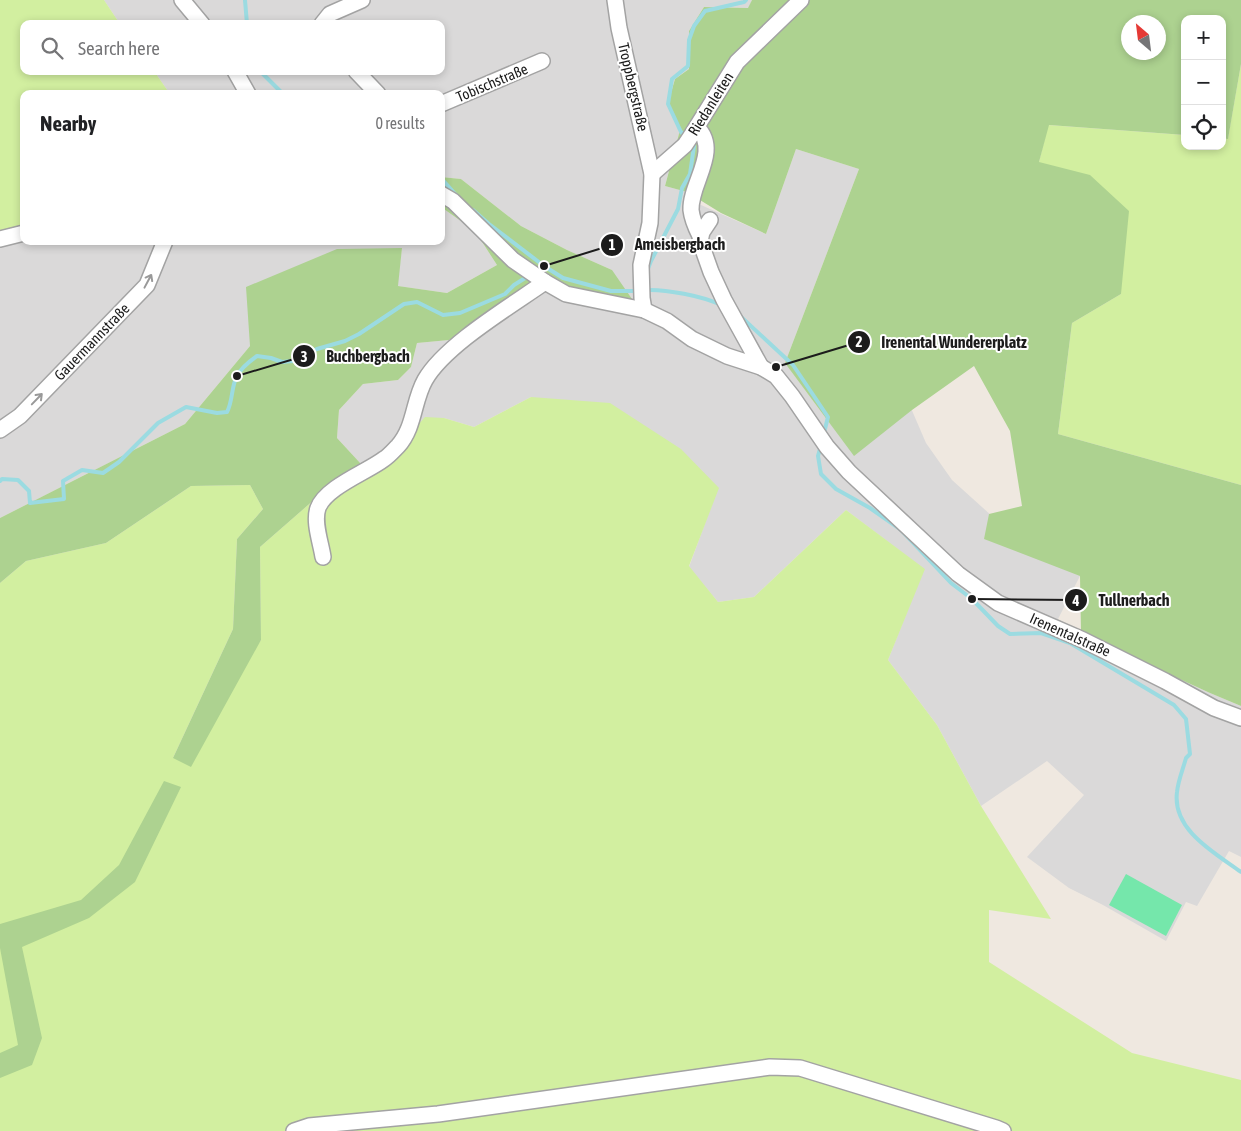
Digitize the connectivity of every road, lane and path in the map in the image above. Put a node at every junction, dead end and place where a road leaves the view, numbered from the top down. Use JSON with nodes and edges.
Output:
{"nodes":[{"id":1,"x":182,"y":0,"type":"edge"},
{"id":2,"x":362,"y":0,"type":"edge"},
{"id":3,"x":615,"y":0,"type":"edge"},
{"id":4,"x":801,"y":0,"type":"edge"},
{"id":5,"x":199,"y":20,"type":"edge"},
{"id":6,"x":325,"y":20,"type":"edge"},
{"id":7,"x":542,"y":61,"type":"dead end"},
{"id":8,"x":237,"y":75,"type":"edge"},
{"id":9,"x":360,"y":75,"type":"edge"},
{"id":10,"x":246,"y":90,"type":"edge"},
{"id":11,"x":374,"y":90,"type":"edge"},
{"id":12,"x":445,"y":102,"type":"edge"},
{"id":13,"x":691,"y":136,"type":"junction"},
{"id":14,"x":652,"y":174,"type":"junction"},
{"id":15,"x":445,"y":196,"type":"edge"},
{"id":16,"x":710,"y":220,"type":"dead end"},
{"id":17,"x":20,"y":234,"type":"edge"},
{"id":18,"x":700,"y":236,"type":"junction"},
{"id":19,"x":0,"y":239,"type":"edge"},
{"id":20,"x":163,"y":245,"type":"edge"},
{"id":21,"x":542,"y":280,"type":"junction"},
{"id":22,"x":643,"y":304,"type":"junction"},
{"id":23,"x":761,"y":367,"type":"junction"},
{"id":24,"x":0,"y":430,"type":"edge"},
{"id":25,"x":323,"y":557,"type":"dead end"},
{"id":26,"x":1241,"y":718,"type":"edge"},
{"id":27,"x":294,"y":1131,"type":"edge"},
{"id":28,"x":1003,"y":1131,"type":"edge"}],
"edges":[{"from":1,"to":5,"type":"street"},
{"from":2,"to":6,"type":"street"},
{"from":3,"to":14,"type":"street","name":"Troppbergstraße"},
{"from":4,"to":13,"type":"street","name":"Riedanleiten"},
{"from":7,"to":12,"type":"street","name":"Tobischstraße"},
{"from":8,"to":10,"type":"street"},
{"from":9,"to":11,"type":"street"},
{"from":13,"to":14,"type":"street","name":"Riedanleiten"},
{"from":13,"to":18,"type":"street"},
{"from":14,"to":22,"type":"street"},
{"from":15,"to":21,"type":"street"},
{"from":16,"to":18,"type":"street"},
{"from":17,"to":19,"type":"street"},
{"from":18,"to":23,"type":"street"},
{"from":24,"to":20,"type":"street","name":"Gauermannstraße","one_way":true},
{"from":21,"to":22,"type":"street"},
{"from":21,"to":25,"type":"street"},
{"from":22,"to":23,"type":"street"},
{"from":23,"to":26,"type":"street","name":"Irenentalstraße"},
{"from":27,"to":28,"type":"street"}]}
